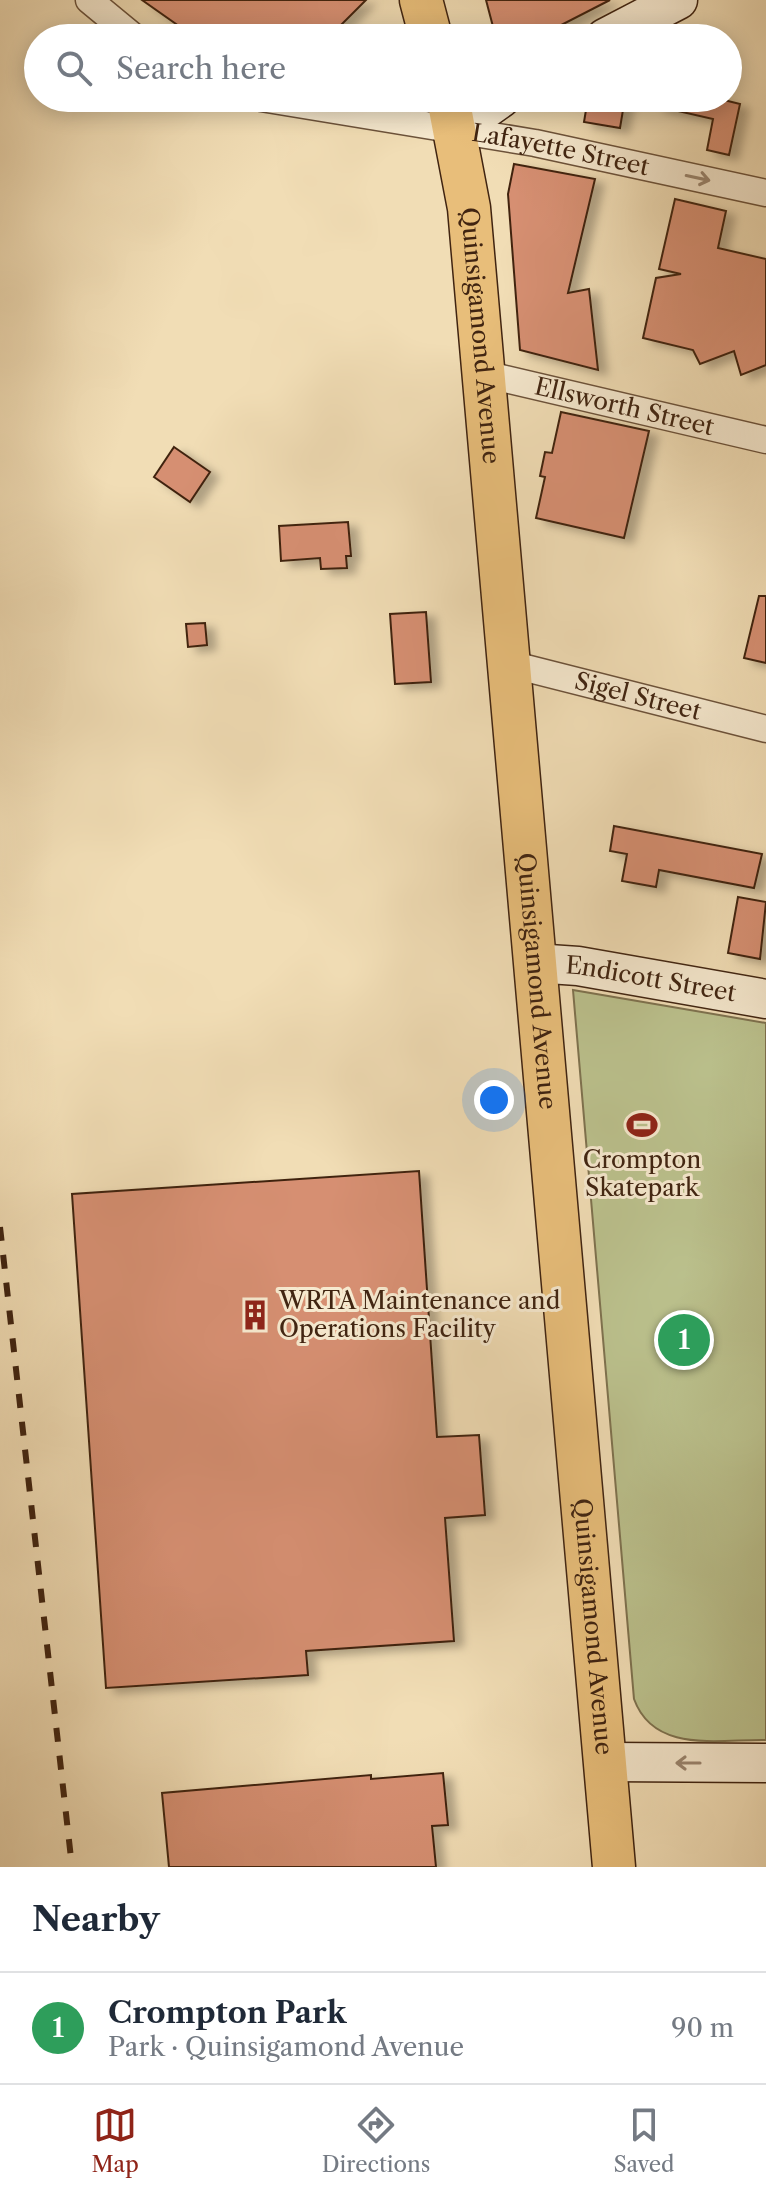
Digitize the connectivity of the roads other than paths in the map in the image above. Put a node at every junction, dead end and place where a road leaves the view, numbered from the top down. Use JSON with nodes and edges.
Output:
{"nodes":[{"id":1,"x":89,"y":0,"type":"edge"},
{"id":2,"x":421,"y":0,"type":"edge"},
{"id":3,"x":678,"y":0,"type":"edge"},
{"id":4,"x":118,"y":24,"type":"edge"},
{"id":5,"x":427,"y":24,"type":"edge"},
{"id":6,"x":632,"y":24,"type":"edge"},
{"id":7,"x":428,"y":112,"type":"edge"},
{"id":8,"x":452,"y":114,"type":"edge"},
{"id":9,"x":766,"y":193,"type":"edge"},
{"id":10,"x":484,"y":374,"type":"junction"},
{"id":11,"x":766,"y":440,"type":"edge"},
{"id":12,"x":510,"y":664,"type":"junction"},
{"id":13,"x":766,"y":729,"type":"edge"},
{"id":14,"x":534,"y":963,"type":"junction"},
{"id":15,"x":766,"y":999,"type":"edge"},
{"id":16,"x":607,"y":1762,"type":"junction"},
{"id":17,"x":766,"y":1763,"type":"edge"},
{"id":18,"x":614,"y":1867,"type":"edge"}],
"edges":[{"from":1,"to":4,"type":"street"},
{"from":2,"to":5,"type":"main road"},
{"from":3,"to":6,"type":"street"},
{"from":7,"to":8,"type":"street","name":"Lafayette Street"},
{"from":8,"to":9,"type":"street","name":"Lafayette Street","one_way":true},
{"from":8,"to":10,"type":"main road","name":"Quinsigamond Avenue"},
{"from":10,"to":11,"type":"street","name":"Ellsworth Street"},
{"from":10,"to":12,"type":"main road","name":"Quinsigamond Avenue"},
{"from":12,"to":13,"type":"street","name":"Sigel Street"},
{"from":12,"to":14,"type":"main road","name":"Quinsigamond Avenue"},
{"from":14,"to":15,"type":"street","name":"Endicott Street"},
{"from":14,"to":16,"type":"main road","name":"Quinsigamond Avenue"},
{"from":17,"to":16,"type":"street","one_way":true},
{"from":16,"to":18,"type":"main road","name":"Quinsigamond Avenue"}]}
